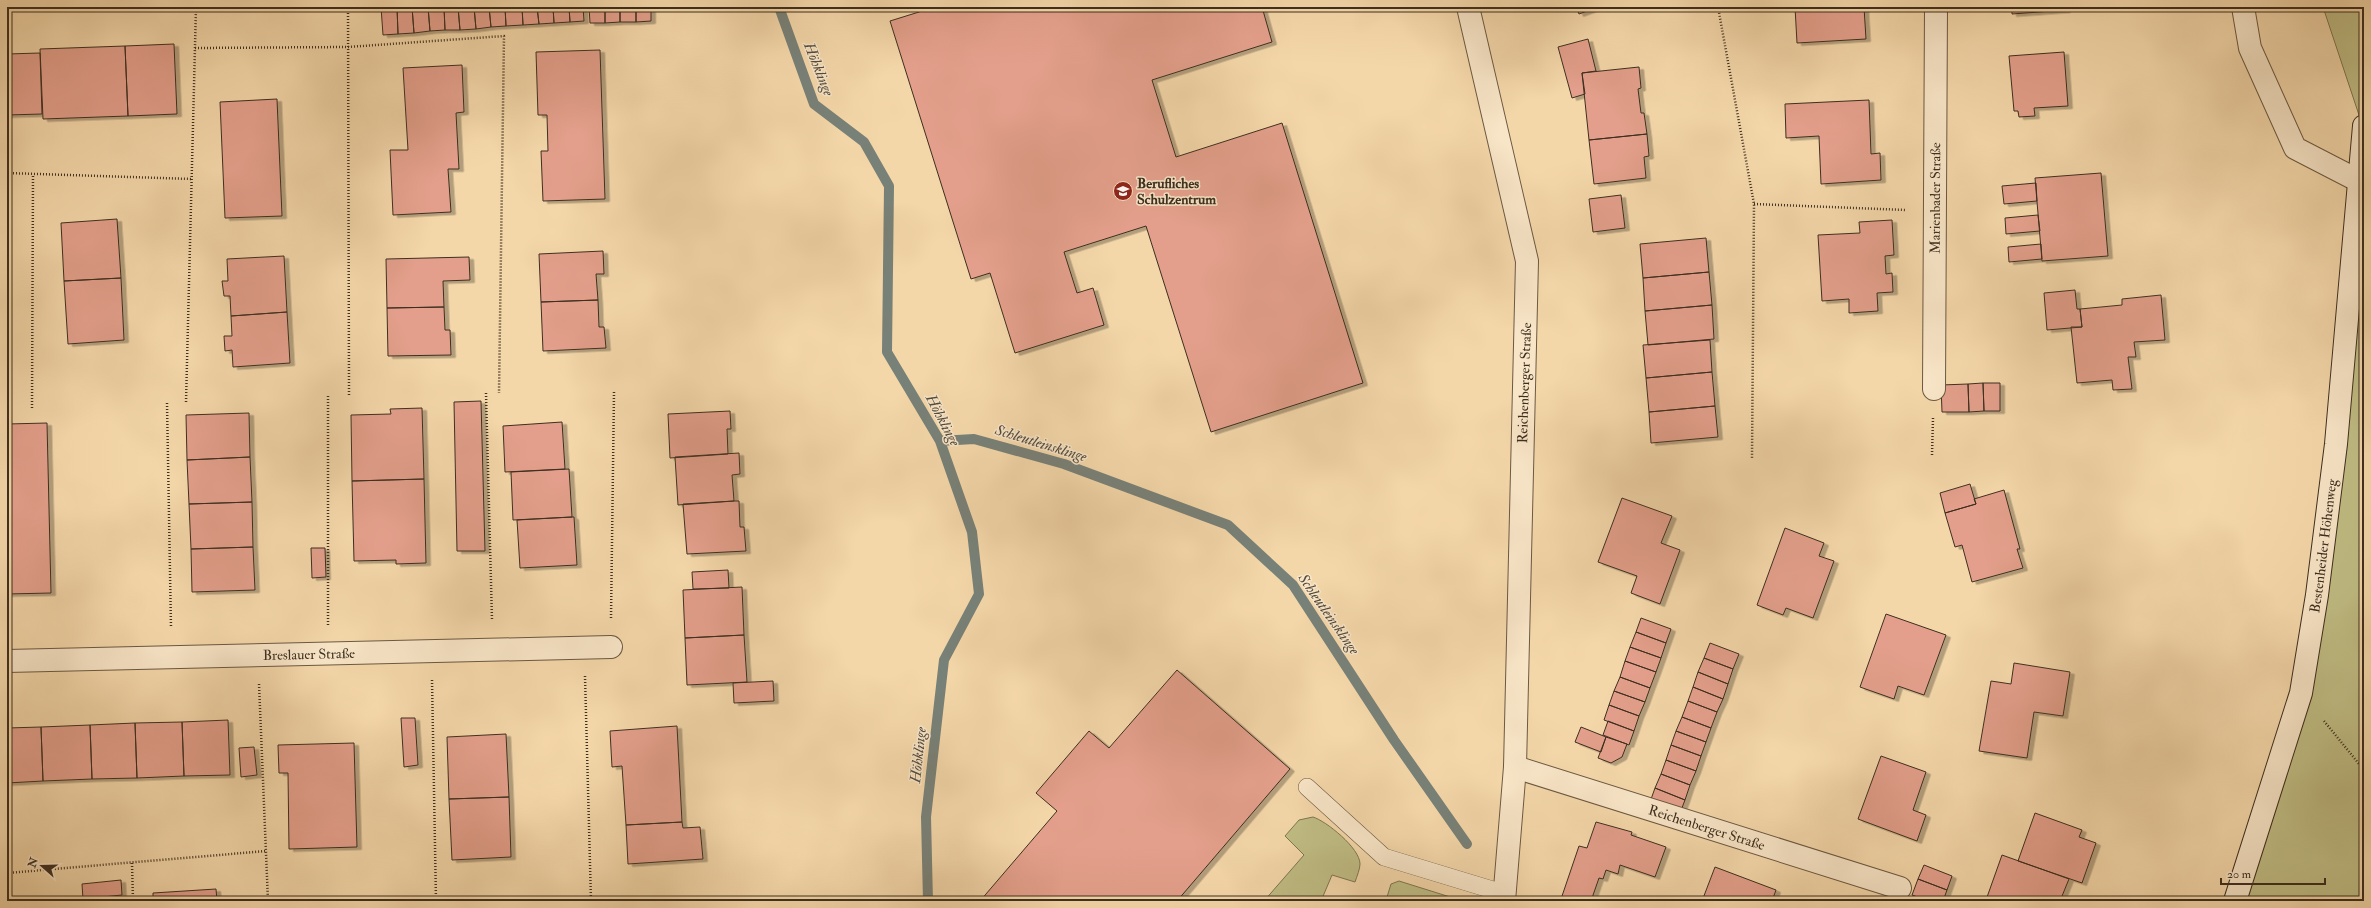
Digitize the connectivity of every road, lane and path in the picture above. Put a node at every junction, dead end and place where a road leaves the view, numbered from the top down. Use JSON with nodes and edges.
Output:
{"nodes":[{"id":1,"x":196,"y":7,"type":"edge"},
{"id":2,"x":348,"y":7,"type":"edge"},
{"id":3,"x":1468,"y":7,"type":"edge"},
{"id":4,"x":1718,"y":7,"type":"edge"},
{"id":5,"x":1936,"y":7,"type":"edge"},
{"id":6,"x":2243,"y":7,"type":"edge"},
{"id":7,"x":348,"y":47,"type":"junction"},
{"id":8,"x":195,"y":48,"type":"junction"},
{"id":9,"x":2364,"y":126,"type":"edge"},
{"id":10,"x":7,"y":174,"type":"edge"},
{"id":11,"x":33,"y":174,"type":"junction"},
{"id":12,"x":192,"y":179,"type":"junction"},
{"id":13,"x":2359,"y":181,"type":"junction"},
{"id":14,"x":1754,"y":204,"type":"junction"},
{"id":15,"x":1935,"y":212,"type":"junction"},
{"id":16,"x":1934,"y":389,"type":"joint"},
{"id":17,"x":614,"y":392,"type":"dead end"},
{"id":18,"x":486,"y":393,"type":"dead end"},
{"id":19,"x":499,"y":393,"type":"dead end"},
{"id":20,"x":349,"y":395,"type":"dead end"},
{"id":21,"x":328,"y":396,"type":"dead end"},
{"id":22,"x":186,"y":402,"type":"dead end"},
{"id":23,"x":167,"y":403,"type":"dead end"},
{"id":24,"x":32,"y":408,"type":"dead end"},
{"id":25,"x":1932,"y":455,"type":"dead end"},
{"id":26,"x":1752,"y":458,"type":"dead end"},
{"id":27,"x":585,"y":647,"type":"junction"},
{"id":28,"x":611,"y":647,"type":"joint"},
{"id":29,"x":493,"y":649,"type":"junction"},
{"id":30,"x":431,"y":651,"type":"junction"},
{"id":31,"x":328,"y":654,"type":"junction"},
{"id":32,"x":257,"y":655,"type":"junction"},
{"id":33,"x":172,"y":657,"type":"junction"},
{"id":34,"x":7,"y":661,"type":"edge"},
{"id":35,"x":2301,"y":694,"type":"junction"},
{"id":36,"x":1514,"y":767,"type":"junction"},
{"id":37,"x":2364,"y":770,"type":"edge"},
{"id":38,"x":1307,"y":787,"type":"dead end"},
{"id":39,"x":266,"y":851,"type":"junction"},
{"id":40,"x":132,"y":863,"type":"junction"},
{"id":41,"x":7,"y":873,"type":"edge"},
{"id":42,"x":1900,"y":888,"type":"dead end"},
{"id":43,"x":1504,"y":898,"type":"edge"},
{"id":44,"x":133,"y":901,"type":"edge"},
{"id":45,"x":268,"y":901,"type":"edge"},
{"id":46,"x":436,"y":901,"type":"edge"},
{"id":47,"x":591,"y":901,"type":"edge"},
{"id":48,"x":2235,"y":901,"type":"edge"}],
"edges":[{"from":1,"to":8,"type":"path"},
{"from":2,"to":7,"type":"path"},
{"from":3,"to":36,"type":"street","name":"Reichenberger Straße"},
{"from":4,"to":14,"type":"path"},
{"from":5,"to":15,"type":"street","name":"Marienbader Straße"},
{"from":6,"to":13,"type":"street"},
{"from":7,"to":8,"type":"path"},
{"from":7,"to":19,"type":"path"},
{"from":7,"to":20,"type":"path"},
{"from":8,"to":12,"type":"path"},
{"from":9,"to":13,"type":"street","name":"Bestenheider Höhenweg"},
{"from":10,"to":11,"type":"path"},
{"from":11,"to":12,"type":"path"},
{"from":11,"to":24,"type":"path"},
{"from":12,"to":22,"type":"path"},
{"from":13,"to":35,"type":"street","name":"Bestenheider Höhenweg"},
{"from":14,"to":15,"type":"path"},
{"from":14,"to":26,"type":"path"},
{"from":15,"to":16,"type":"street","name":"Marienbader Straße"},
{"from":16,"to":25,"type":"path"},
{"from":17,"to":28,"type":"path"},
{"from":18,"to":29,"type":"path"},
{"from":21,"to":31,"type":"path"},
{"from":23,"to":33,"type":"path"},
{"from":27,"to":28,"type":"street","name":"Breslauer Straße"},
{"from":27,"to":29,"type":"street","name":"Breslauer Straße"},
{"from":27,"to":47,"type":"path"},
{"from":29,"to":30,"type":"street","name":"Breslauer Straße"},
{"from":30,"to":31,"type":"street","name":"Breslauer Straße"},
{"from":30,"to":46,"type":"path"},
{"from":31,"to":32,"type":"street","name":"Breslauer Straße"},
{"from":32,"to":33,"type":"street","name":"Breslauer Straße"},
{"from":32,"to":39,"type":"path"},
{"from":33,"to":34,"type":"street","name":"Breslauer Straße"},
{"from":35,"to":37,"type":"path"},
{"from":35,"to":48,"type":"street","name":"Bestenheider Höhenweg"},
{"from":36,"to":42,"type":"street","name":"Reichenberger Straße"},
{"from":36,"to":43,"type":"street","name":"Reichenberger Straße"},
{"from":38,"to":43,"type":"lane"},
{"from":39,"to":40,"type":"path"},
{"from":39,"to":45,"type":"path"},
{"from":40,"to":41,"type":"path"},
{"from":40,"to":44,"type":"path"}]}
